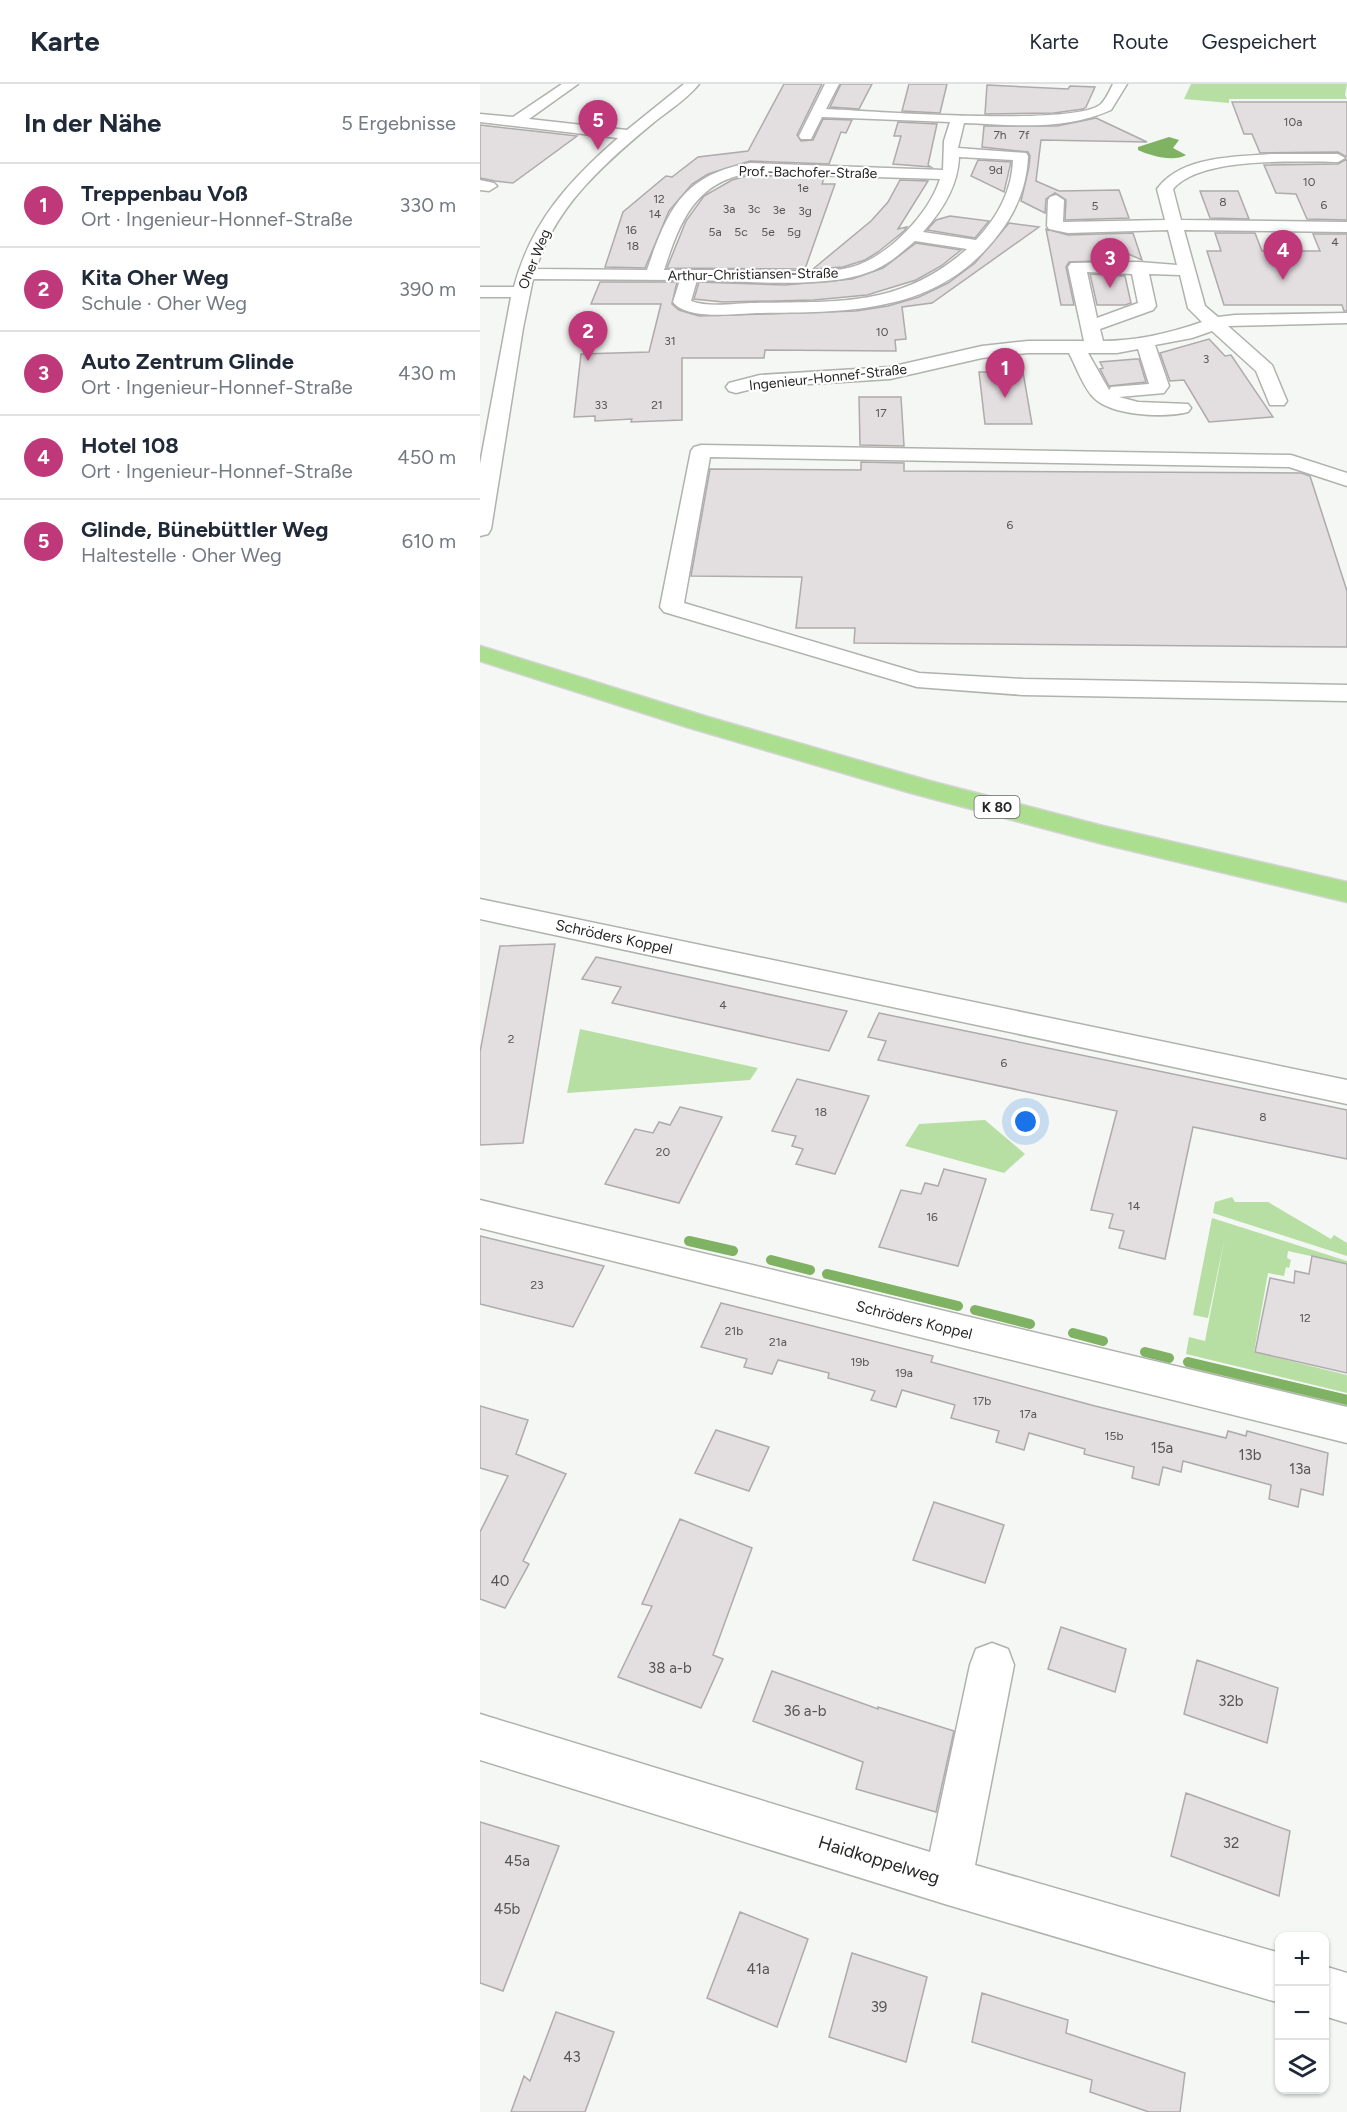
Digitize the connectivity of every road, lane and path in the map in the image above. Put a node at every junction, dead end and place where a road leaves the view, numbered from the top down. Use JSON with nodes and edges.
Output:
{"nodes":[{"id":1,"x":571,"y":84,"type":"edge"},
{"id":2,"x":693,"y":84,"type":"edge"},
{"id":3,"x":832,"y":84,"type":"edge"},
{"id":4,"x":1120,"y":84,"type":"edge"},
{"id":5,"x":816,"y":113,"type":"junction"},
{"id":6,"x":958,"y":117,"type":"junction"},
{"id":7,"x":480,"y":118,"type":"edge"},
{"id":8,"x":516,"y":122,"type":"junction"},
{"id":9,"x":631,"y":135,"type":"junction"},
{"id":10,"x":806,"y":136,"type":"dead end"},
{"id":11,"x":1269,"y":140,"type":"dead end"},
{"id":12,"x":952,"y":152,"type":"junction"},
{"id":13,"x":1272,"y":159,"type":"junction"},
{"id":14,"x":1342,"y":162,"type":"edge"},
{"id":15,"x":949,"y":175,"type":"junction"},
{"id":16,"x":1056,"y":200,"type":"dead end"},
{"id":17,"x":1347,"y":219,"type":"edge"},
{"id":18,"x":1174,"y":225,"type":"junction"},
{"id":19,"x":1299,"y":226,"type":"junction"},
{"id":20,"x":1347,"y":227,"type":"edge"},
{"id":21,"x":910,"y":235,"type":"junction"},
{"id":22,"x":980,"y":246,"type":"junction"},
{"id":23,"x":1078,"y":260,"type":"dead end"},
{"id":24,"x":1185,"y":264,"type":"junction"},
{"id":25,"x":1139,"y":267,"type":"junction"},
{"id":26,"x":654,"y":275,"type":"junction"},
{"id":27,"x":690,"y":275,"type":"junction"},
{"id":28,"x":523,"y":283,"type":"junction"},
{"id":29,"x":480,"y":292,"type":"edge"},
{"id":30,"x":1347,"y":318,"type":"edge"},
{"id":31,"x":1216,"y":323,"type":"junction"},
{"id":32,"x":1090,"y":326,"type":"junction"},
{"id":33,"x":1145,"y":343,"type":"junction"},
{"id":34,"x":1086,"y":348,"type":"junction"},
{"id":35,"x":736,"y":387,"type":"dead end"},
{"id":36,"x":1099,"y":391,"type":"junction"},
{"id":37,"x":1277,"y":401,"type":"dead end"},
{"id":38,"x":1181,"y":408,"type":"dead end"},
{"id":39,"x":1347,"y":480,"type":"edge"},
{"id":40,"x":480,"y":530,"type":"edge"},
{"id":41,"x":480,"y":653,"type":"edge"},
{"id":42,"x":1347,"y":693,"type":"edge"},
{"id":43,"x":1347,"y":892,"type":"edge"},
{"id":44,"x":480,"y":909,"type":"edge"},
{"id":45,"x":1347,"y":1092,"type":"edge"},
{"id":46,"x":480,"y":1214,"type":"edge"},
{"id":47,"x":1347,"y":1425,"type":"edge"},
{"id":48,"x":992,"y":1665,"type":"dead end"},
{"id":49,"x":480,"y":1737,"type":"edge"},
{"id":50,"x":948,"y":1881,"type":"junction"},
{"id":51,"x":1275,"y":1977,"type":"edge"},
{"id":52,"x":1329,"y":1993,"type":"edge"},
{"id":53,"x":1347,"y":1998,"type":"edge"}],
"edges":[{"from":1,"to":8,"type":"street"},
{"from":2,"to":9,"type":"street","name":"Oher Weg"},
{"from":3,"to":5,"type":"street"},
{"from":4,"to":6,"type":"street"},
{"from":5,"to":6,"type":"street"},
{"from":5,"to":10,"type":"street"},
{"from":6,"to":12,"type":"street","name":"Arthur-Christiansen-Straße"},
{"from":7,"to":8,"type":"street"},
{"from":8,"to":9,"type":"street"},
{"from":9,"to":28,"type":"street","name":"Oher Weg"},
{"from":11,"to":13,"type":"street"},
{"from":12,"to":15,"type":"street","name":"Arthur-Christiansen-Straße"},
{"from":12,"to":22,"type":"street"},
{"from":13,"to":14,"type":"street"},
{"from":13,"to":18,"type":"street"},
{"from":15,"to":21,"type":"street","name":"Arthur-Christiansen-Straße"},
{"from":15,"to":26,"type":"street","name":"Prof.-Bachofer-Straße"},
{"from":16,"to":18,"type":"street"},
{"from":17,"to":19,"type":"street"},
{"from":18,"to":19,"type":"street"},
{"from":18,"to":24,"type":"street"},
{"from":19,"to":20,"type":"street"},
{"from":21,"to":22,"type":"street"},
{"from":21,"to":27,"type":"street","name":"Arthur-Christiansen-Straße"},
{"from":22,"to":27,"type":"street"},
{"from":23,"to":24,"type":"street"},
{"from":24,"to":25,"type":"street"},
{"from":24,"to":31,"type":"street"},
{"from":25,"to":32,"type":"street"},
{"from":25,"to":32,"type":"street"},
{"from":26,"to":27,"type":"street","name":"Arthur-Christiansen-Straße"},
{"from":26,"to":28,"type":"street","name":"Arthur-Christiansen-Straße"},
{"from":28,"to":29,"type":"street","name":"Arthur-Christiansen-Straße"},
{"from":28,"to":40,"type":"street","name":"Oher Weg"},
{"from":30,"to":31,"type":"street","name":"Ingenieur-Honnef-Straße"},
{"from":31,"to":33,"type":"street","name":"Ingenieur-Honnef-Straße"},
{"from":31,"to":37,"type":"street"},
{"from":32,"to":34,"type":"street"},
{"from":33,"to":34,"type":"street","name":"Ingenieur-Honnef-Straße"},
{"from":33,"to":36,"type":"street"},
{"from":34,"to":35,"type":"street","name":"Ingenieur-Honnef-Straße"},
{"from":34,"to":36,"type":"street"},
{"from":36,"to":38,"type":"street"},
{"from":39,"to":42,"type":"street"},
{"from":41,"to":43,"type":"highway","number":"K 80"},
{"from":44,"to":45,"type":"street","name":"Schröders Koppel"},
{"from":46,"to":47,"type":"street","name":"Schröders Koppel"},
{"from":48,"to":50,"type":"street"},
{"from":49,"to":50,"type":"street","name":"Haidkoppelweg"},
{"from":50,"to":51,"type":"street","name":"Haidkoppelweg"},
{"from":52,"to":53,"type":"street"}]}
